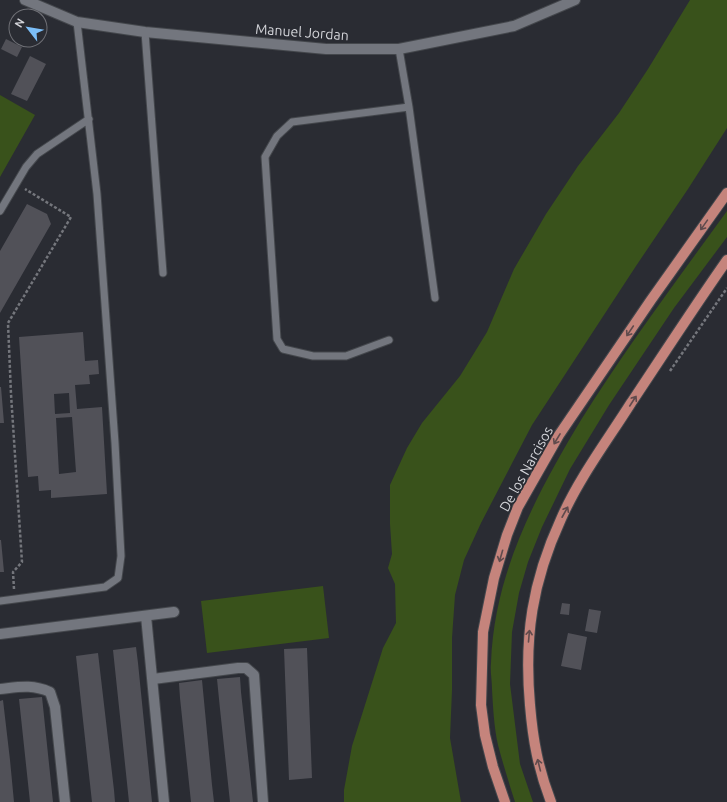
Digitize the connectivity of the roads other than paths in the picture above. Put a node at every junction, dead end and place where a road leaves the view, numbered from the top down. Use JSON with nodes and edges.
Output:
{"nodes":[{"id":1,"x":25,"y":0,"type":"edge"},
{"id":2,"x":575,"y":0,"type":"edge"},
{"id":3,"x":77,"y":22,"type":"junction"},
{"id":4,"x":144,"y":32,"type":"junction"},
{"id":5,"x":400,"y":49,"type":"junction"},
{"id":6,"x":409,"y":107,"type":"junction"},
{"id":7,"x":89,"y":119,"type":"junction"},
{"id":8,"x":727,"y":193,"type":"edge"},
{"id":9,"x":0,"y":211,"type":"edge"},
{"id":10,"x":727,"y":260,"type":"edge"},
{"id":11,"x":163,"y":273,"type":"dead end"},
{"id":12,"x":435,"y":298,"type":"dead end"},
{"id":13,"x":389,"y":340,"type":"dead end"},
{"id":14,"x":0,"y":601,"type":"edge"},
{"id":15,"x":174,"y":612,"type":"dead end"},
{"id":16,"x":146,"y":616,"type":"junction"},
{"id":17,"x":0,"y":634,"type":"edge"},
{"id":18,"x":153,"y":678,"type":"junction"},
{"id":19,"x":0,"y":689,"type":"edge"},
{"id":20,"x":65,"y":802,"type":"edge"},
{"id":21,"x":164,"y":802,"type":"edge"},
{"id":22,"x":263,"y":802,"type":"edge"},
{"id":23,"x":505,"y":802,"type":"edge"},
{"id":24,"x":551,"y":802,"type":"edge"}],
"edges":[{"from":1,"to":3,"type":"street","name":"Manuel Jordan"},
{"from":2,"to":5,"type":"street","name":"Manuel Jordan"},
{"from":3,"to":4,"type":"street","name":"Manuel Jordan"},
{"from":3,"to":7,"type":"lane"},
{"from":4,"to":5,"type":"street","name":"Manuel Jordan"},
{"from":4,"to":11,"type":"lane"},
{"from":5,"to":6,"type":"lane"},
{"from":6,"to":12,"type":"lane"},
{"from":6,"to":13,"type":"lane"},
{"from":7,"to":9,"type":"lane"},
{"from":7,"to":14,"type":"lane"},
{"from":8,"to":23,"type":"main road","name":"De los Narcisos","one_way":true},
{"from":24,"to":10,"type":"main road","one_way":true},
{"from":15,"to":16,"type":"street"},
{"from":16,"to":17,"type":"street"},
{"from":16,"to":18,"type":"street"},
{"from":18,"to":21,"type":"street"},
{"from":18,"to":22,"type":"street"},
{"from":19,"to":20,"type":"street"}]}
